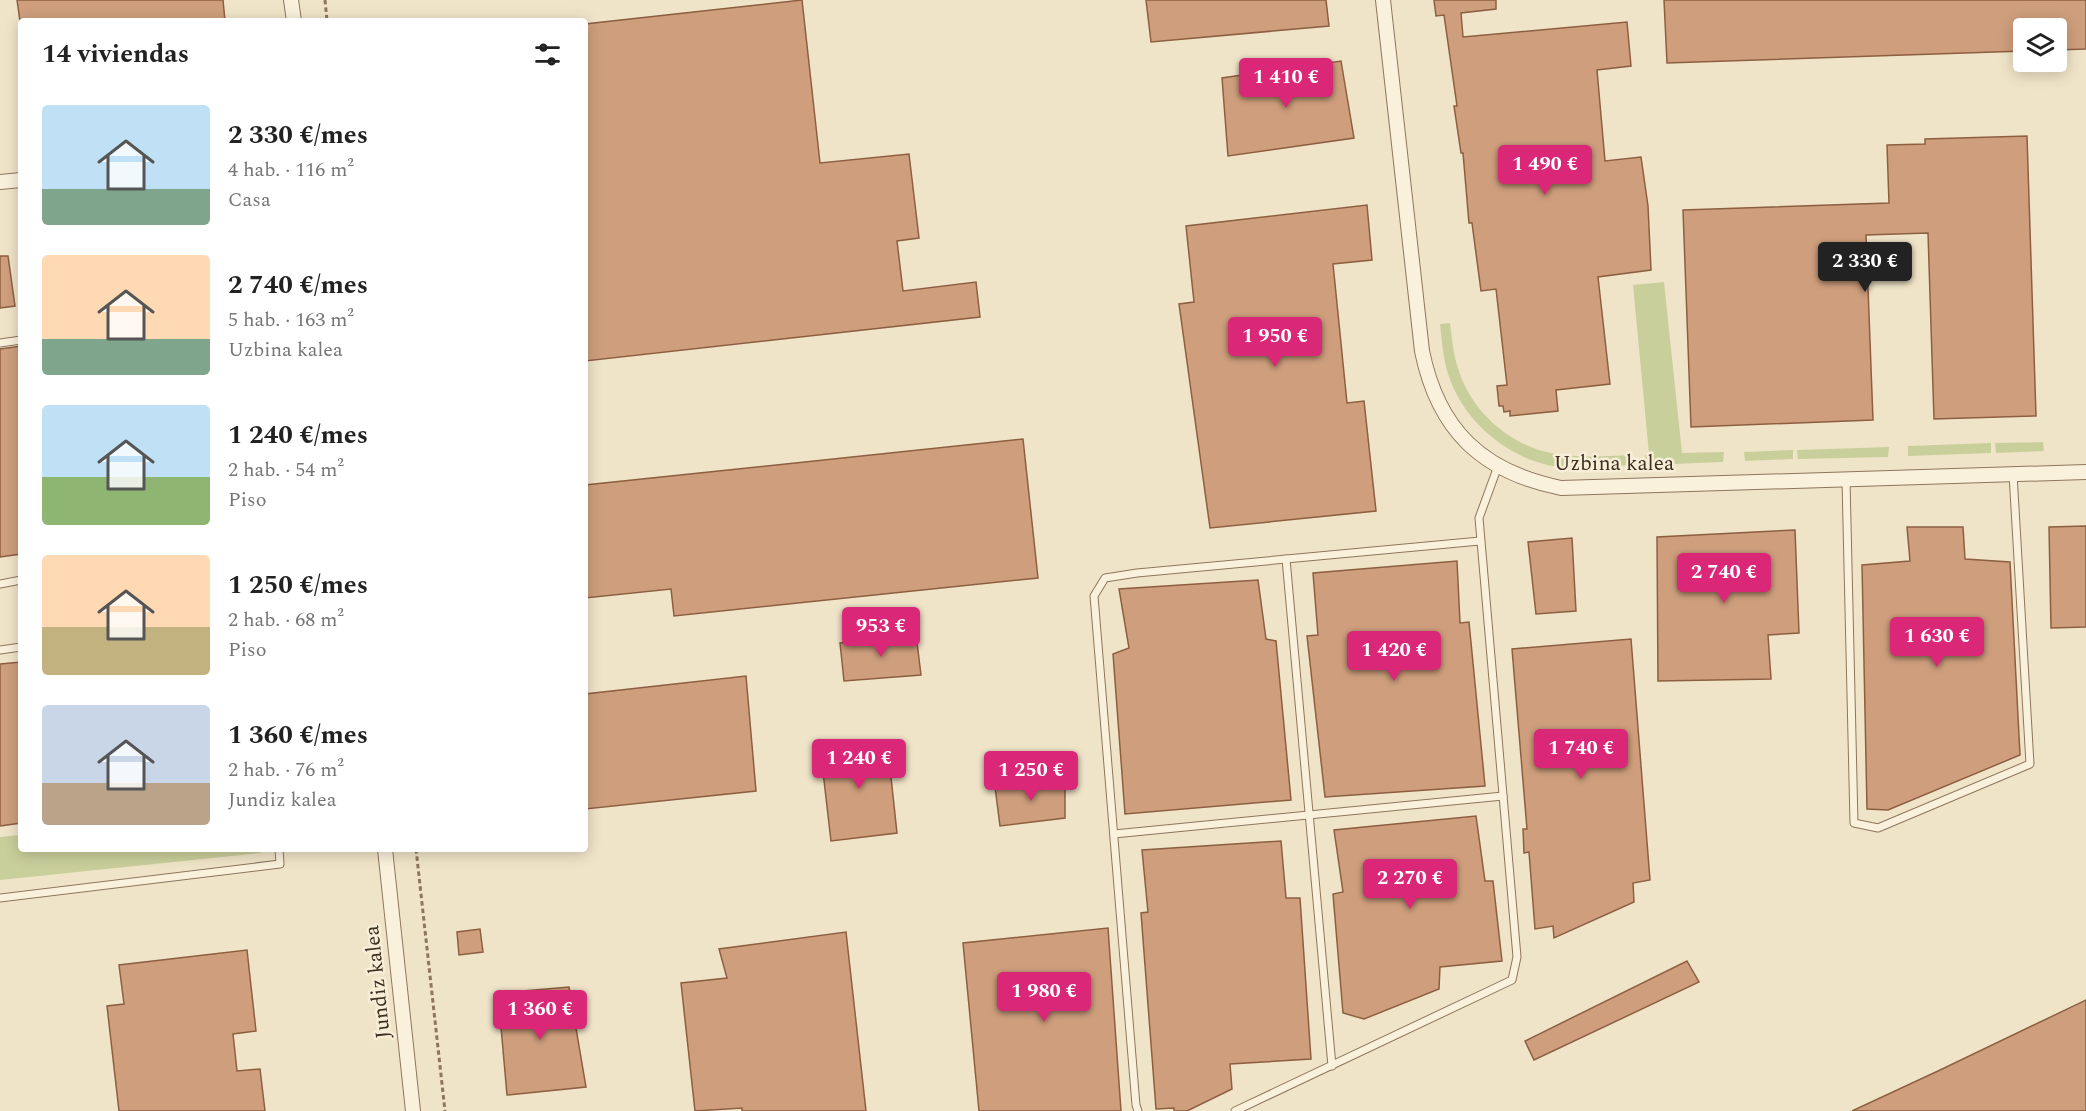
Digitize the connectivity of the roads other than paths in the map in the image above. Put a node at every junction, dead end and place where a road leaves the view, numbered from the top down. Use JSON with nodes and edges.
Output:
{"nodes":[{"id":1,"x":291,"y":0,"type":"edge"},
{"id":2,"x":1383,"y":0,"type":"edge"},
{"id":3,"x":294,"y":18,"type":"edge"},
{"id":4,"x":18,"y":180,"type":"edge"},
{"id":5,"x":0,"y":182,"type":"edge"},
{"id":6,"x":18,"y":340,"type":"edge"},
{"id":7,"x":0,"y":343,"type":"edge"},
{"id":8,"x":1498,"y":466,"type":"junction"},
{"id":9,"x":2086,"y":472,"type":"edge"},
{"id":10,"x":2013,"y":474,"type":"junction"},
{"id":11,"x":1846,"y":480,"type":"junction"},
{"id":12,"x":1480,"y":541,"type":"junction"},
{"id":13,"x":1286,"y":559,"type":"junction"},
{"id":14,"x":18,"y":581,"type":"edge"},
{"id":15,"x":0,"y":584,"type":"edge"},
{"id":16,"x":18,"y":647,"type":"edge"},
{"id":17,"x":0,"y":650,"type":"edge"},
{"id":18,"x":1503,"y":796,"type":"junction"},
{"id":19,"x":1309,"y":815,"type":"junction"},
{"id":20,"x":1114,"y":834,"type":"junction"},
{"id":21,"x":279,"y":852,"type":"edge"},
{"id":22,"x":385,"y":852,"type":"edge"},
{"id":23,"x":0,"y":898,"type":"edge"},
{"id":24,"x":1332,"y":1066,"type":"junction"},
{"id":25,"x":413,"y":1111,"type":"edge"},
{"id":26,"x":1138,"y":1111,"type":"edge"},
{"id":27,"x":1235,"y":1111,"type":"edge"}],
"edges":[{"from":1,"to":3,"type":"street"},
{"from":2,"to":8,"type":"street","name":"Uzbina kalea"},
{"from":4,"to":5,"type":"street"},
{"from":6,"to":7,"type":"lane"},
{"from":8,"to":11,"type":"street","name":"Uzbina kalea"},
{"from":8,"to":12,"type":"lane"},
{"from":9,"to":10,"type":"street","name":"Uzbina kalea"},
{"from":10,"to":11,"type":"street","name":"Uzbina kalea"},
{"from":10,"to":11,"type":"lane"},
{"from":12,"to":13,"type":"lane"},
{"from":12,"to":18,"type":"lane"},
{"from":13,"to":19,"type":"lane"},
{"from":13,"to":20,"type":"lane"},
{"from":14,"to":15,"type":"lane"},
{"from":16,"to":17,"type":"lane"},
{"from":18,"to":19,"type":"lane"},
{"from":18,"to":24,"type":"lane"},
{"from":19,"to":20,"type":"lane"},
{"from":19,"to":24,"type":"lane"},
{"from":20,"to":26,"type":"lane"},
{"from":21,"to":23,"type":"lane"},
{"from":22,"to":25,"type":"street","name":"Jundiz kalea"},
{"from":24,"to":27,"type":"lane"}]}
